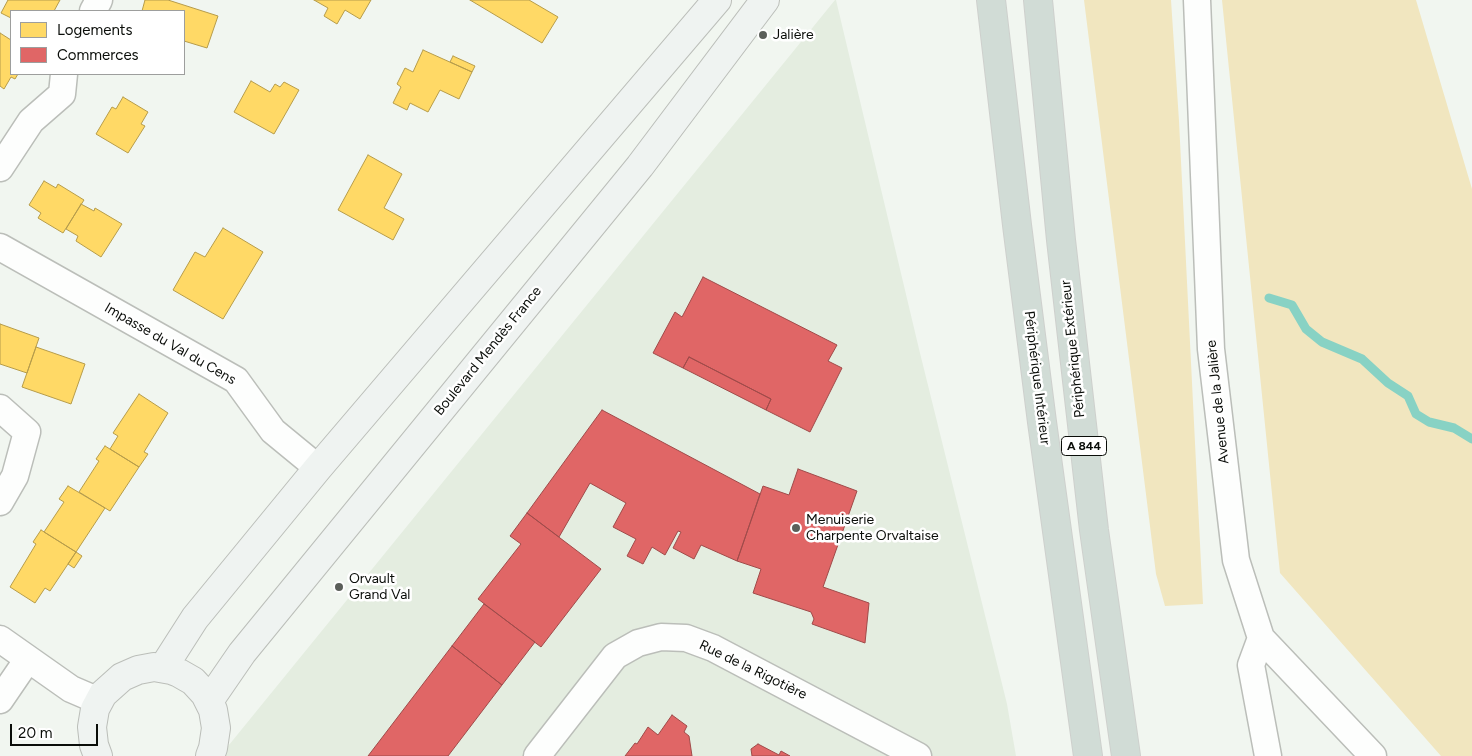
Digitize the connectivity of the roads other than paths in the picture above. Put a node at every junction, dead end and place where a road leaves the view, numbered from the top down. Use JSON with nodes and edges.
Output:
{"nodes":[{"id":1,"x":717,"y":0,"type":"edge"},
{"id":2,"x":765,"y":0,"type":"edge"},
{"id":3,"x":991,"y":0,"type":"edge"},
{"id":4,"x":1197,"y":0,"type":"edge"},
{"id":5,"x":1038,"y":2,"type":"edge"},
{"id":6,"x":64,"y":75,"type":"edge"},
{"id":7,"x":0,"y":168,"type":"edge"},
{"id":8,"x":0,"y":246,"type":"edge"},
{"id":9,"x":0,"y":408,"type":"edge"},
{"id":10,"x":318,"y":468,"type":"junction"},
{"id":11,"x":0,"y":502,"type":"edge"},
{"id":12,"x":1261,"y":638,"type":"junction"},
{"id":13,"x":0,"y":640,"type":"edge"},
{"id":14,"x":28,"y":659,"type":"junction"},
{"id":15,"x":163,"y":668,"type":"junction"},
{"id":16,"x":0,"y":700,"type":"edge"},
{"id":17,"x":99,"y":701,"type":"junction"},
{"id":18,"x":209,"y":701,"type":"junction"},
{"id":19,"x":98,"y":756,"type":"edge"},
{"id":20,"x":210,"y":756,"type":"edge"},
{"id":21,"x":536,"y":756,"type":"edge"},
{"id":22,"x":918,"y":756,"type":"edge"},
{"id":23,"x":1088,"y":756,"type":"edge"},
{"id":24,"x":1126,"y":756,"type":"edge"},
{"id":25,"x":1268,"y":756,"type":"edge"},
{"id":26,"x":1373,"y":756,"type":"edge"}],
"edges":[{"from":1,"to":10,"type":"main road"},
{"from":2,"to":18,"type":"main road","name":"Boulevard Mendès France"},
{"from":3,"to":23,"type":"highway","name":"Périphérique Intérieur","number":"A 844"},
{"from":4,"to":12,"type":"street","name":"Avenue de la Jalière"},
{"from":5,"to":24,"type":"highway","name":"Périphérique Extérieur","number":"A 844"},
{"from":6,"to":7,"type":"street"},
{"from":8,"to":10,"type":"street","name":"Impasse du Val du Cens"},
{"from":9,"to":11,"type":"street"},
{"from":10,"to":15,"type":"main road"},
{"from":12,"to":25,"type":"street"},
{"from":12,"to":26,"type":"street","name":"Avenue de la Jalière"},
{"from":13,"to":14,"type":"street"},
{"from":14,"to":16,"type":"street"},
{"from":14,"to":17,"type":"street"},
{"from":15,"to":17,"type":"main road"},
{"from":15,"to":18,"type":"main road"},
{"from":17,"to":19,"type":"main road"},
{"from":18,"to":20,"type":"main road"},
{"from":21,"to":22,"type":"street","name":"Rue de la Rigotière"}]}
